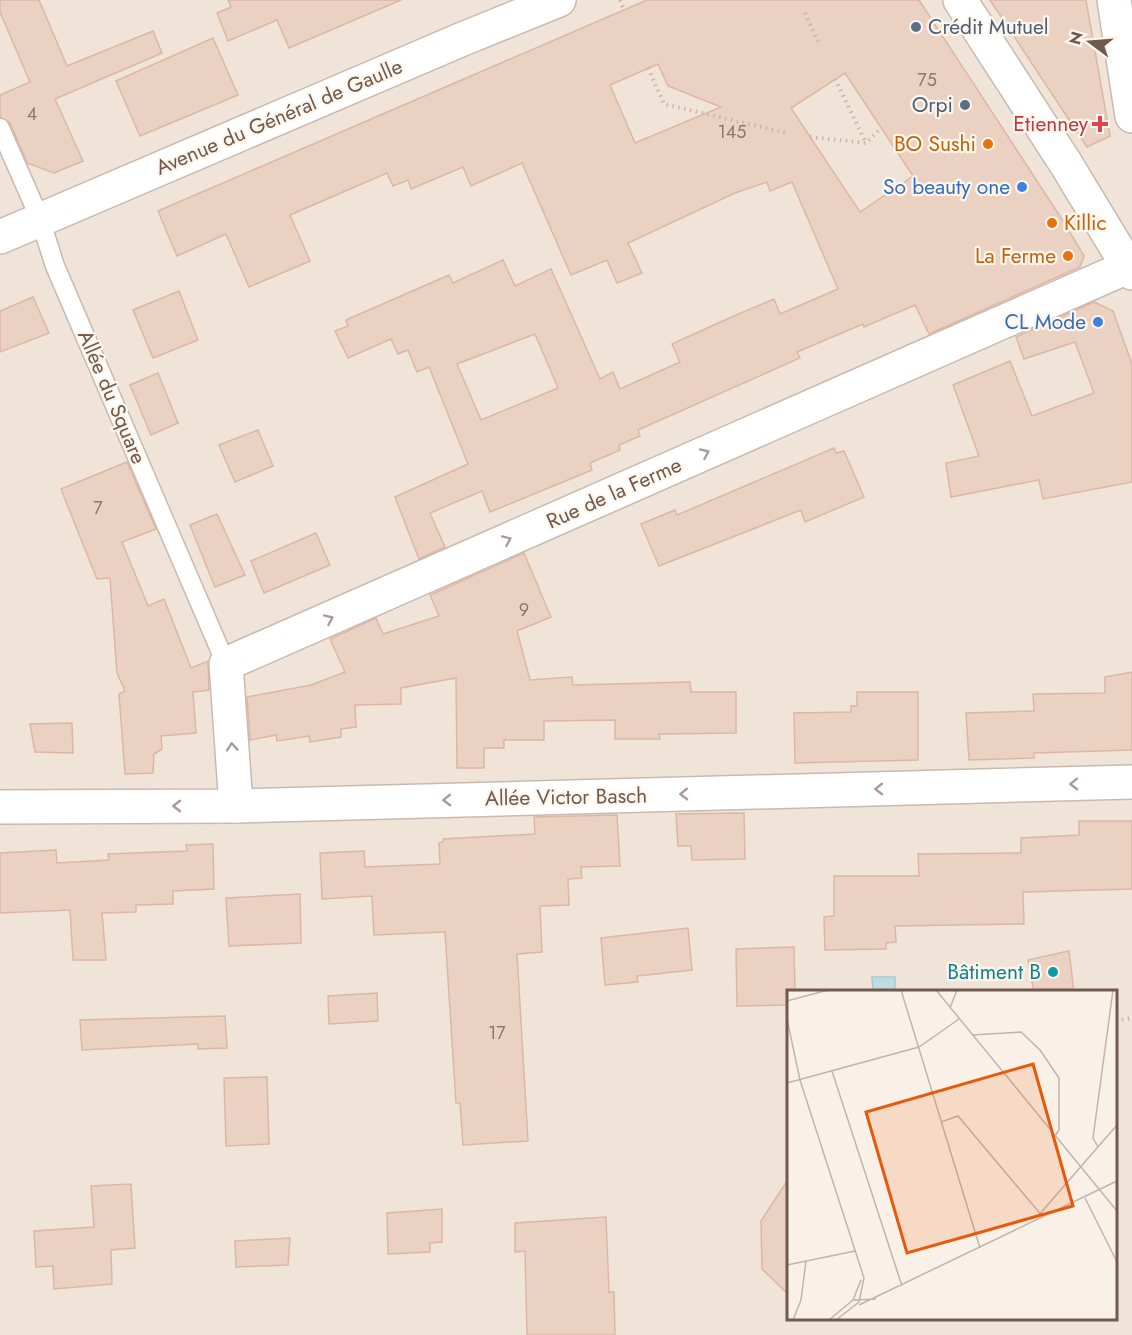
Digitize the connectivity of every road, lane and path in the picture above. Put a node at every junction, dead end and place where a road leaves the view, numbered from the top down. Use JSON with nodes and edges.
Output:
{"nodes":[{"id":1,"x":559,"y":0,"type":"edge"},
{"id":2,"x":620,"y":0,"type":"edge"},
{"id":3,"x":960,"y":0,"type":"edge"},
{"id":4,"x":1113,"y":0,"type":"edge"},
{"id":5,"x":624,"y":10,"type":"dead end"},
{"id":6,"x":805,"y":13,"type":"dead end"},
{"id":7,"x":819,"y":44,"type":"dead end"},
{"id":8,"x":648,"y":68,"type":"dead end"},
{"id":9,"x":835,"y":79,"type":"dead end"},
{"id":10,"x":1132,"y":116,"type":"edge"},
{"id":11,"x":0,"y":128,"type":"edge"},
{"id":12,"x":881,"y":128,"type":"dead end"},
{"id":13,"x":787,"y":133,"type":"dead end"},
{"id":14,"x":810,"y":137,"type":"dead end"},
{"id":15,"x":866,"y":143,"type":"junction"},
{"id":16,"x":40,"y":219,"type":"junction"},
{"id":17,"x":0,"y":237,"type":"edge"},
{"id":18,"x":1131,"y":268,"type":"edge"},
{"id":19,"x":226,"y":664,"type":"junction"},
{"id":20,"x":1132,"y":782,"type":"edge"},
{"id":21,"x":236,"y":806,"type":"junction"},
{"id":22,"x":0,"y":807,"type":"edge"},
{"id":23,"x":1132,"y":1018,"type":"edge"},
{"id":24,"x":1117,"y":1021,"type":"edge"}],
"edges":[{"from":1,"to":16,"type":"street","name":"Avenue du Général de Gaulle"},
{"from":2,"to":5,"type":"path"},
{"from":3,"to":18,"type":"street"},
{"from":4,"to":10,"type":"street"},
{"from":6,"to":7,"type":"path"},
{"from":8,"to":13,"type":"path"},
{"from":9,"to":15,"type":"path"},
{"from":11,"to":16,"type":"lane","name":"Allée du Square"},
{"from":12,"to":15,"type":"path"},
{"from":14,"to":15,"type":"path"},
{"from":16,"to":17,"type":"street","name":"Avenue du Général de Gaulle"},
{"from":16,"to":19,"type":"lane","name":"Allée du Square"},
{"from":19,"to":18,"type":"street","name":"Rue de la Ferme","one_way":true},
{"from":21,"to":19,"type":"street","one_way":true},
{"from":20,"to":21,"type":"street","name":"Allée Victor Basch","one_way":true},
{"from":21,"to":22,"type":"street","name":"Allée Victor Basch","one_way":true},
{"from":23,"to":24,"type":"path"}]}
